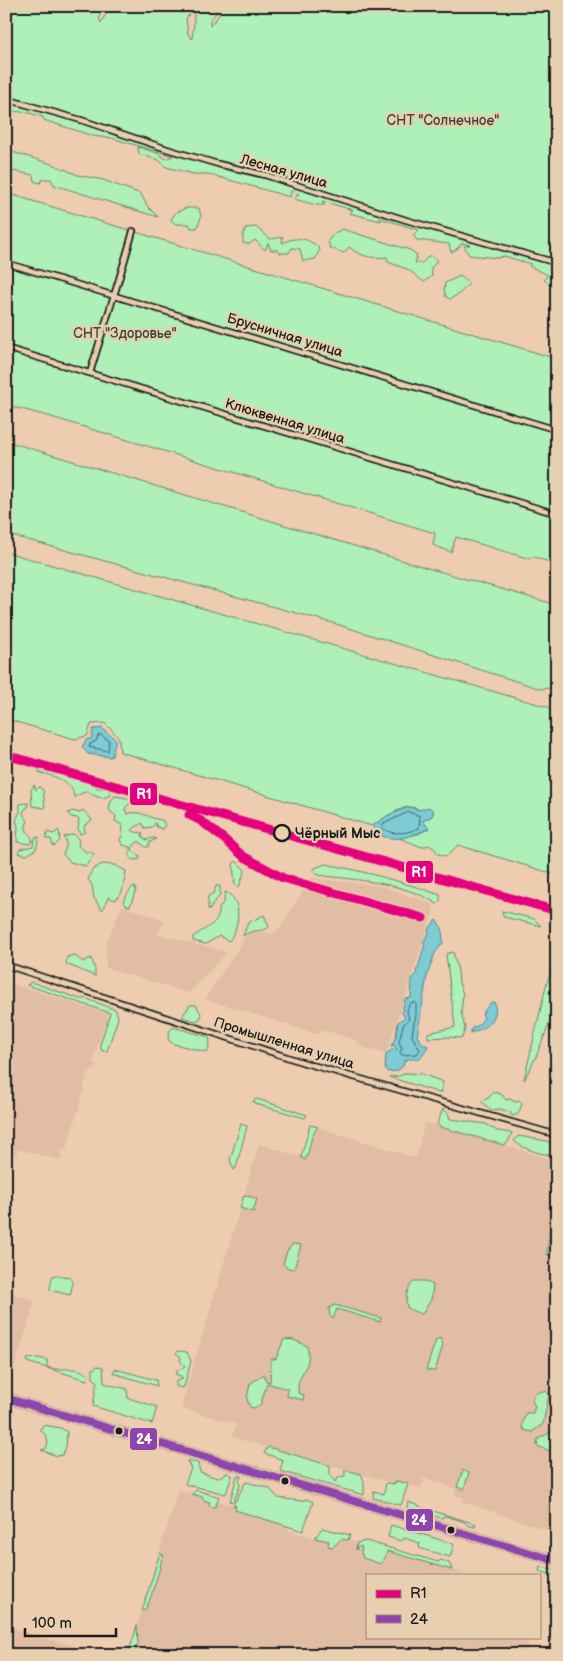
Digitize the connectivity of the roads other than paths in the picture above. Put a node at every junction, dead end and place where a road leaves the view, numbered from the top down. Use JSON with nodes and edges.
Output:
{"nodes":[{"id":1,"x":6,"y":98,"type":"edge"},
{"id":2,"x":133,"y":231,"type":"dead end"},
{"id":3,"x":6,"y":263,"type":"edge"},
{"id":4,"x":557,"y":263,"type":"edge"},
{"id":5,"x":113,"y":296,"type":"junction"},
{"id":6,"x":6,"y":348,"type":"edge"},
{"id":7,"x":90,"y":373,"type":"junction"},
{"id":8,"x":557,"y":430,"type":"edge"},
{"id":9,"x":557,"y":514,"type":"edge"},
{"id":10,"x":6,"y":965,"type":"edge"},
{"id":11,"x":557,"y":1135,"type":"edge"},
{"id":12,"x":6,"y":1398,"type":"edge"},
{"id":13,"x":557,"y":1561,"type":"edge"}],
"edges":[{"from":1,"to":4,"type":"street","name":"Лесная улица"},
{"from":2,"to":5,"type":"street"},
{"from":3,"to":5,"type":"street","name":"Брусничная улица"},
{"from":5,"to":7,"type":"street"},
{"from":5,"to":8,"type":"street","name":"Брусничная улица"},
{"from":6,"to":7,"type":"street","name":"Клюквенная улица"},
{"from":7,"to":9,"type":"street","name":"Клюквенная улица"},
{"from":10,"to":11,"type":"street","name":"Промышленная улица"},
{"from":12,"to":13,"type":"main road"}]}
